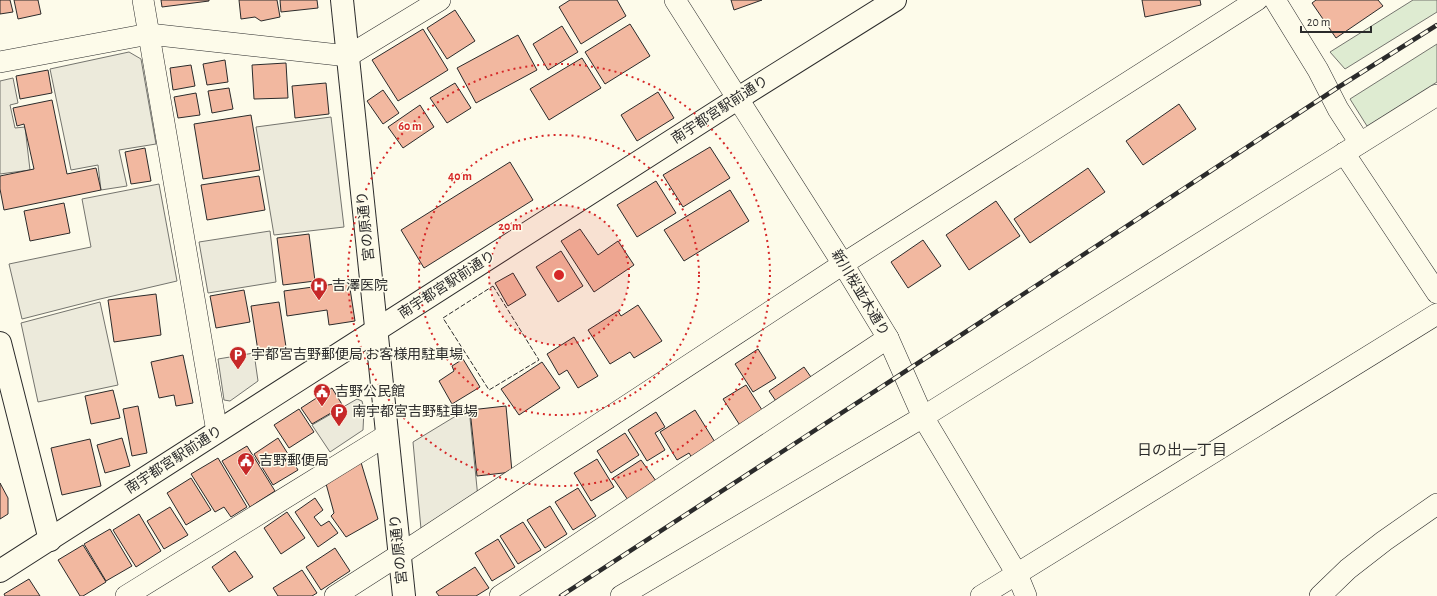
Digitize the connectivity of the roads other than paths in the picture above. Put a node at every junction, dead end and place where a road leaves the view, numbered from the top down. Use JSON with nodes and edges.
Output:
{"nodes":[{"id":1,"x":143,"y":0,"type":"edge"},
{"id":2,"x":342,"y":0,"type":"edge"},
{"id":3,"x":440,"y":0,"type":"edge"},
{"id":4,"x":675,"y":0,"type":"edge"},
{"id":5,"x":895,"y":0,"type":"edge"},
{"id":6,"x":1257,"y":0,"type":"edge"},
{"id":7,"x":1275,"y":0,"type":"edge"},
{"id":8,"x":149,"y":34,"type":"junction"},
{"id":9,"x":348,"y":56,"type":"junction"},
{"id":10,"x":0,"y":62,"type":"edge"},
{"id":11,"x":1437,"y":95,"type":"edge"},
{"id":12,"x":737,"y":98,"type":"junction"},
{"id":13,"x":1352,"y":148,"type":"junction"},
{"id":14,"x":843,"y":264,"type":"junction"},
{"id":15,"x":1437,"y":293,"type":"edge"},
{"id":16,"x":1437,"y":314,"type":"edge"},
{"id":17,"x":377,"y":330,"type":"junction"},
{"id":18,"x":888,"y":338,"type":"junction"},
{"id":19,"x":0,"y":343,"type":"edge"},
{"id":20,"x":923,"y":417,"type":"junction"},
{"id":21,"x":218,"y":432,"type":"junction"},
{"id":22,"x":387,"y":435,"type":"junction"},
{"id":23,"x":1437,"y":504,"type":"edge"},
{"id":24,"x":50,"y":540,"type":"junction"},
{"id":25,"x":399,"y":555,"type":"junction"},
{"id":26,"x":0,"y":571,"type":"edge"},
{"id":27,"x":1016,"y":574,"type":"junction"},
{"id":28,"x":126,"y":596,"type":"edge"},
{"id":29,"x":335,"y":596,"type":"edge"},
{"id":30,"x":404,"y":596,"type":"edge"},
{"id":31,"x":500,"y":596,"type":"edge"},
{"id":32,"x":621,"y":596,"type":"edge"},
{"id":33,"x":981,"y":596,"type":"edge"},
{"id":34,"x":1026,"y":596,"type":"edge"},
{"id":35,"x":1320,"y":596,"type":"edge"}],
"edges":[{"from":1,"to":8,"type":"street"},
{"from":2,"to":9,"type":"street","name":"宮の原通り"},
{"from":3,"to":9,"type":"street"},
{"from":4,"to":12,"type":"street","name":"新川桜並木通り"},
{"from":5,"to":12,"type":"street","name":"南宇都宮駅前通り"},
{"from":6,"to":14,"type":"street"},
{"from":7,"to":13,"type":"street"},
{"from":8,"to":9,"type":"street"},
{"from":8,"to":10,"type":"street"},
{"from":8,"to":21,"type":"street"},
{"from":9,"to":17,"type":"street","name":"宮の原通り"},
{"from":11,"to":13,"type":"street"},
{"from":12,"to":14,"type":"street","name":"新川桜並木通り"},
{"from":12,"to":17,"type":"street","name":"南宇都宮駅前通り"},
{"from":13,"to":15,"type":"street"},
{"from":13,"to":20,"type":"street"},
{"from":14,"to":18,"type":"street","name":"新川桜並木通り"},
{"from":14,"to":25,"type":"street"},
{"from":16,"to":27,"type":"street"},
{"from":17,"to":21,"type":"street","name":"南宇都宮駅前通り"},
{"from":17,"to":22,"type":"street","name":"宮の原通り"},
{"from":18,"to":20,"type":"street","name":"新川桜並木通り"},
{"from":18,"to":31,"type":"street"},
{"from":19,"to":24,"type":"street"},
{"from":20,"to":27,"type":"street","name":"新川桜並木通り"},
{"from":20,"to":32,"type":"street"},
{"from":21,"to":24,"type":"street","name":"南宇都宮駅前通り"},
{"from":22,"to":25,"type":"street","name":"宮の原通り"},
{"from":22,"to":28,"type":"street"},
{"from":23,"to":35,"type":"street"},
{"from":24,"to":26,"type":"street","name":"南宇都宮駅前通り"},
{"from":25,"to":29,"type":"street"},
{"from":25,"to":30,"type":"street","name":"宮の原通り"},
{"from":27,"to":33,"type":"street"},
{"from":27,"to":34,"type":"street","name":"新川桜並木通り"}]}
